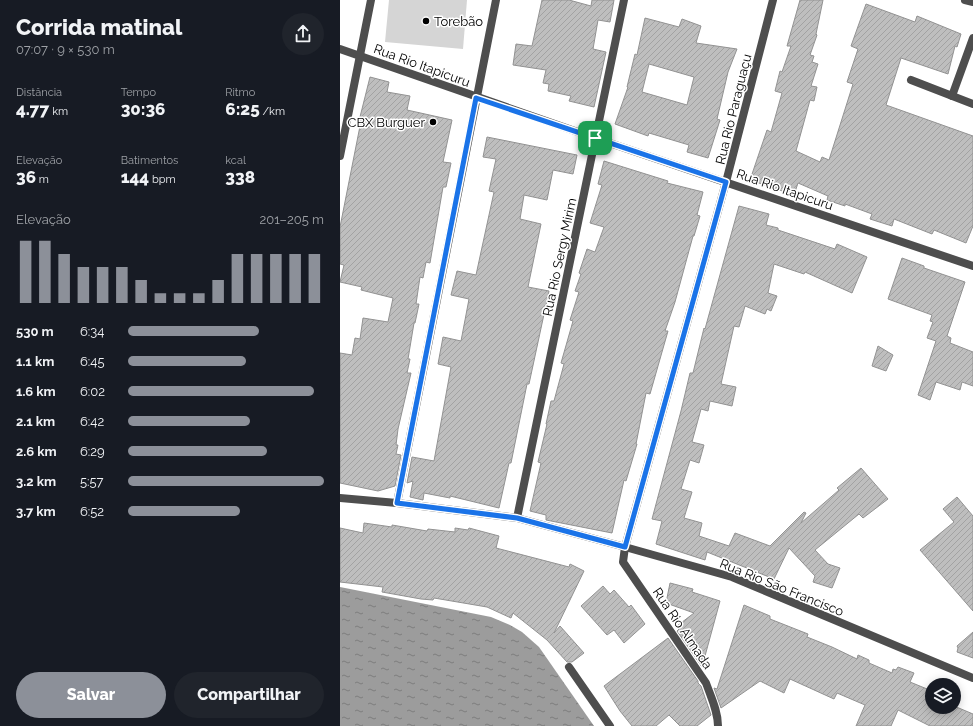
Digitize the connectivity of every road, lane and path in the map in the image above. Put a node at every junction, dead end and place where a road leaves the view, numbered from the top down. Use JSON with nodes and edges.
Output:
{"nodes":[{"id":1,"x":371,"y":0,"type":"edge"},
{"id":2,"x":496,"y":0,"type":"edge"},
{"id":3,"x":624,"y":0,"type":"edge"},
{"id":4,"x":773,"y":0,"type":"edge"},
{"id":5,"x":965,"y":0,"type":"edge"},
{"id":6,"x":973,"y":2,"type":"edge"},
{"id":7,"x":973,"y":38,"type":"edge"},
{"id":8,"x":340,"y":49,"type":"edge"},
{"id":9,"x":360,"y":56,"type":"junction"},
{"id":10,"x":911,"y":80,"type":"dead end"},
{"id":11,"x":952,"y":96,"type":"junction"},
{"id":12,"x":476,"y":98,"type":"junction"},
{"id":13,"x":973,"y":104,"type":"edge"},
{"id":14,"x":595,"y":138,"type":"junction"},
{"id":15,"x":340,"y":156,"type":"edge"},
{"id":16,"x":726,"y":182,"type":"junction"},
{"id":17,"x":973,"y":266,"type":"edge"},
{"id":18,"x":340,"y":498,"type":"edge"},
{"id":19,"x":397,"y":503,"type":"junction"},
{"id":20,"x":517,"y":518,"type":"junction"},
{"id":21,"x":625,"y":547,"type":"junction"},
{"id":22,"x":569,"y":667,"type":"dead end"},
{"id":23,"x":973,"y":678,"type":"edge"},
{"id":24,"x":610,"y":726,"type":"edge"},
{"id":25,"x":718,"y":726,"type":"edge"}],
"edges":[{"from":1,"to":9,"type":"street"},
{"from":2,"to":12,"type":"street"},
{"from":3,"to":14,"type":"street","name":"Rua Rio Sergy Mirim"},
{"from":4,"to":16,"type":"street","name":"Rua Rio Paraguaçu"},
{"from":5,"to":6,"type":"street"},
{"from":7,"to":11,"type":"street"},
{"from":8,"to":9,"type":"street","name":"Rua Rio Itapicuru"},
{"from":9,"to":12,"type":"street","name":"Rua Rio Itapicuru"},
{"from":9,"to":15,"type":"street"},
{"from":10,"to":11,"type":"street"},
{"from":11,"to":13,"type":"street"},
{"from":12,"to":14,"type":"street","name":"Rua Rio Itapicuru"},
{"from":12,"to":19,"type":"street"},
{"from":14,"to":16,"type":"street","name":"Rua Rio Itapicuru"},
{"from":14,"to":20,"type":"street","name":"Rua Rio Sergy Mirim"},
{"from":16,"to":17,"type":"street","name":"Rua Rio Itapicuru"},
{"from":16,"to":21,"type":"street","name":"Rua Rio Paraguaçu"},
{"from":18,"to":19,"type":"street","name":"Rua Rio São Francisco"},
{"from":19,"to":20,"type":"street","name":"Rua Rio São Francisco"},
{"from":20,"to":21,"type":"street","name":"Rua Rio São Francisco"},
{"from":21,"to":23,"type":"street","name":"Rua Rio São Francisco"},
{"from":21,"to":25,"type":"street","name":"Rua Rio Almada"},
{"from":22,"to":24,"type":"street"}]}
